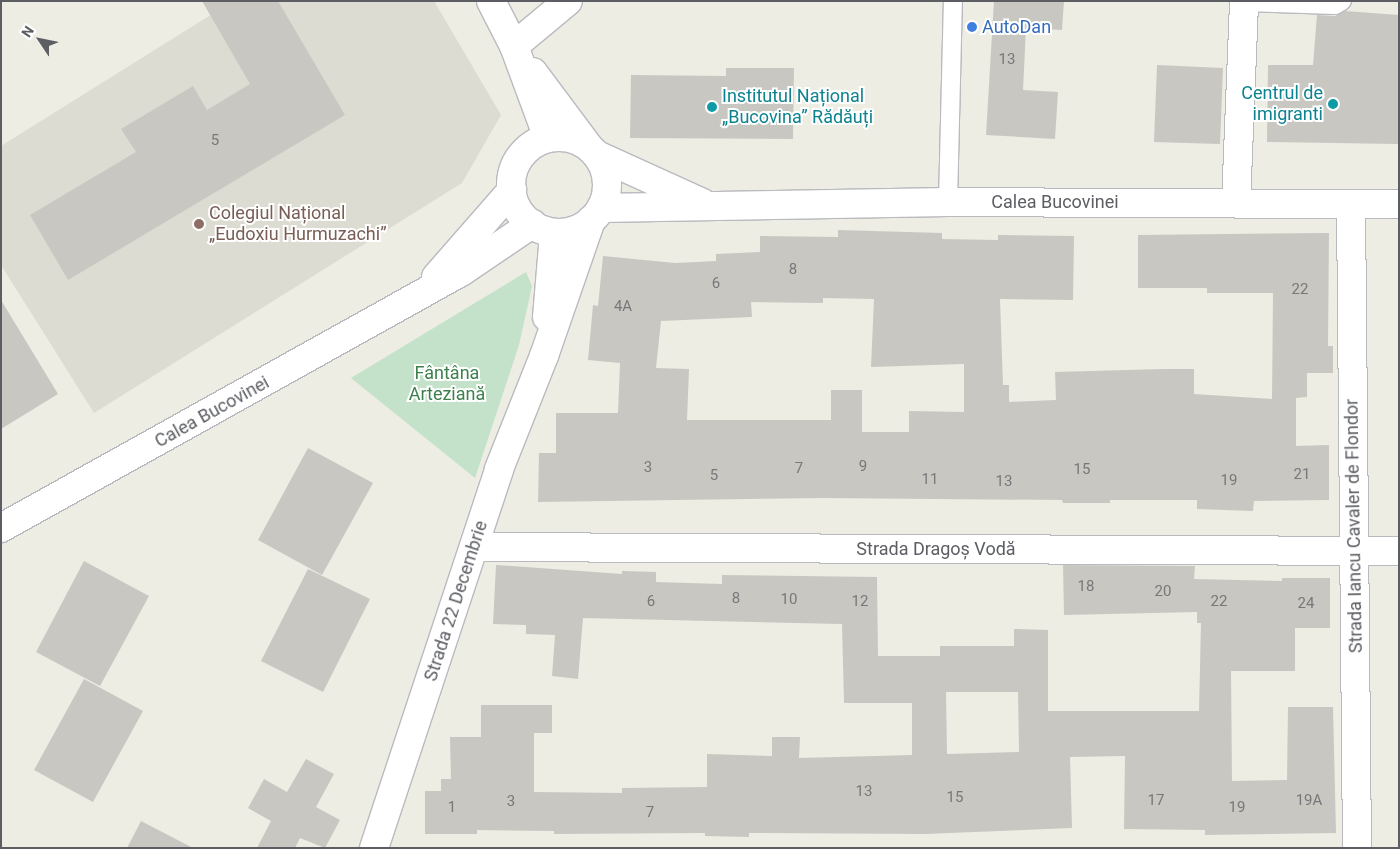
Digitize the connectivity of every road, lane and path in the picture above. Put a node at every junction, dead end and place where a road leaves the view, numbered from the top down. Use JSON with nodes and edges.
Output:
{"nodes":[{"id":1,"x":490,"y":1,"type":"edge"},
{"id":2,"x":568,"y":1,"type":"edge"},
{"id":3,"x":953,"y":1,"type":"edge"},
{"id":4,"x":1342,"y":1,"type":"edge"},
{"id":5,"x":1244,"y":2,"type":"edge"},
{"id":6,"x":514,"y":46,"type":"junction"},
{"id":7,"x":548,"y":138,"type":"junction"},
{"id":8,"x":593,"y":151,"type":"junction"},
{"id":9,"x":512,"y":190,"type":"junction"},
{"id":10,"x":948,"y":202,"type":"junction"},
{"id":11,"x":1236,"y":203,"type":"junction"},
{"id":12,"x":1351,"y":204,"type":"junction"},
{"id":13,"x":1399,"y":204,"type":"edge"},
{"id":14,"x":711,"y":207,"type":"junction"},
{"id":15,"x":596,"y":214,"type":"junction"},
{"id":16,"x":543,"y":228,"type":"junction"},
{"id":17,"x":421,"y":292,"type":"junction"},
{"id":18,"x":544,"y":356,"type":"junction"},
{"id":19,"x":1,"y":528,"type":"edge"},
{"id":20,"x":474,"y":547,"type":"junction"},
{"id":21,"x":1355,"y":551,"type":"junction"},
{"id":22,"x":1399,"y":551,"type":"edge"},
{"id":23,"x":374,"y":848,"type":"edge"},
{"id":24,"x":1357,"y":848,"type":"edge"}],
"edges":[{"from":1,"to":6,"type":"street"},
{"from":2,"to":6,"type":"street"},
{"from":3,"to":10,"type":"lane"},
{"from":4,"to":5,"type":"lane"},
{"from":5,"to":11,"type":"street"},
{"from":6,"to":7,"type":"street"},
{"from":6,"to":8,"type":"street"},
{"from":7,"to":8,"type":"street"},
{"from":7,"to":9,"type":"street"},
{"from":8,"to":14,"type":"street","name":"Calea Bucovinei"},
{"from":8,"to":15,"type":"street"},
{"from":9,"to":16,"type":"street"},
{"from":9,"to":17,"type":"street","name":"Calea Bucovinei"},
{"from":10,"to":11,"type":"street","name":"Calea Bucovinei"},
{"from":10,"to":14,"type":"street","name":"Calea Bucovinei"},
{"from":11,"to":12,"type":"street","name":"Calea Bucovinei"},
{"from":12,"to":13,"type":"street","name":"Calea Bucovinei"},
{"from":12,"to":21,"type":"street","name":"Strada Iancu Cavaler de Flondor"},
{"from":14,"to":15,"type":"street","name":"Calea Bucovinei"},
{"from":15,"to":16,"type":"street"},
{"from":15,"to":18,"type":"street","name":"Strada 22 Decembrie"},
{"from":16,"to":17,"type":"street","name":"Calea Bucovinei"},
{"from":16,"to":18,"type":"street","name":"Strada 22 Decembrie"},
{"from":17,"to":19,"type":"street","name":"Calea Bucovinei"},
{"from":18,"to":20,"type":"street","name":"Strada 22 Decembrie"},
{"from":20,"to":21,"type":"street","name":"Strada Dragoș Vodă"},
{"from":20,"to":23,"type":"street","name":"Strada 22 Decembrie"},
{"from":21,"to":22,"type":"street","name":"Strada Dragoș Vodă"},
{"from":21,"to":24,"type":"street","name":"Strada Iancu Cavaler de Flondor"}]}
